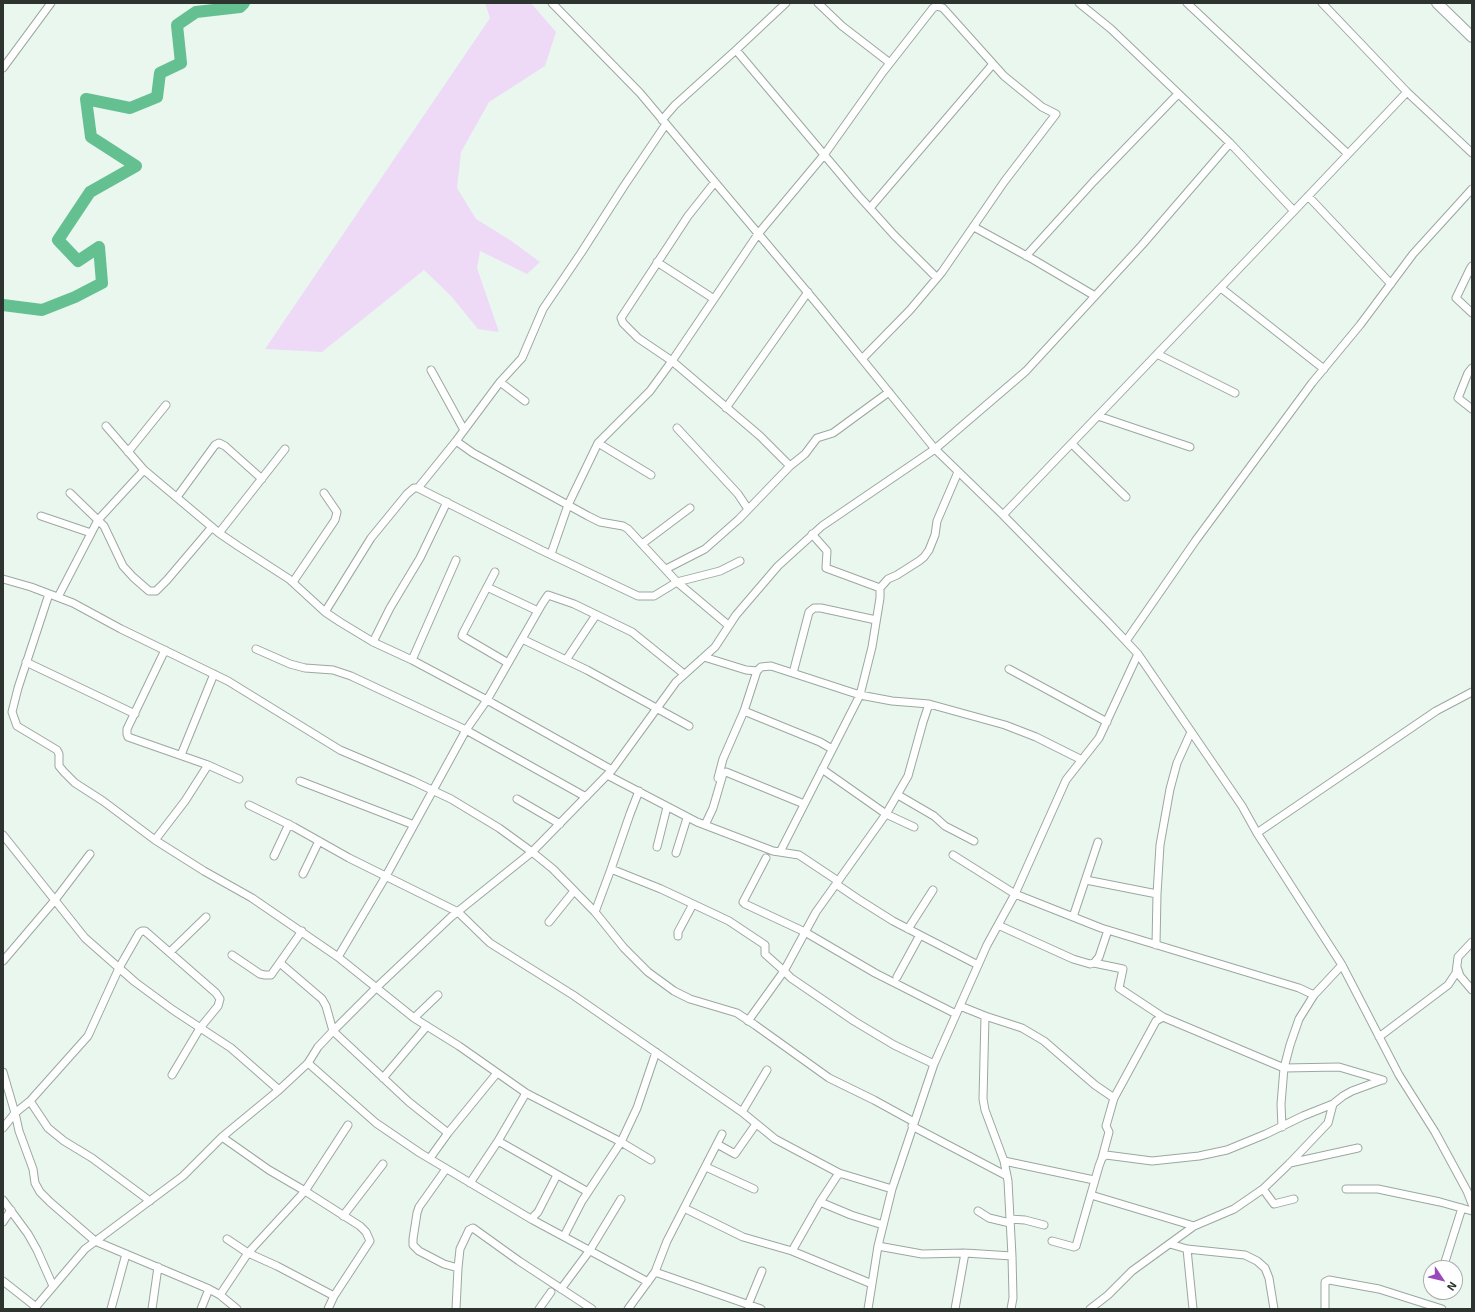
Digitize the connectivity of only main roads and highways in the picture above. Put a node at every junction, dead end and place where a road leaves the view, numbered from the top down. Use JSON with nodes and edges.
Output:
{"nodes":[{"id":1,"x":1438,"y":3,"type":"edge"},
{"id":2,"x":1444,"y":3,"type":"edge"},
{"id":3,"x":1472,"y":30,"type":"edge"},
{"id":4,"x":1472,"y":37,"type":"edge"}],
"edges":[{"from":1,"to":4,"type":"main road"},
{"from":2,"to":3,"type":"main road"}]}
